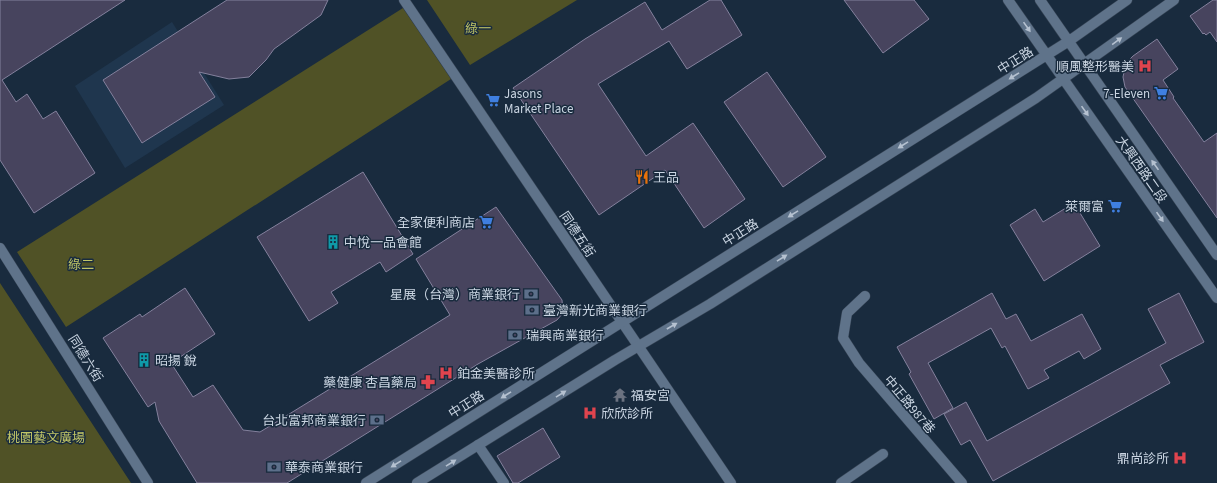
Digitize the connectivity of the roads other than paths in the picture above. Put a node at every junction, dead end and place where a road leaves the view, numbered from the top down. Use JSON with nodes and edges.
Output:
{"nodes":[{"id":1,"x":404,"y":0,"type":"edge"},
{"id":2,"x":1008,"y":0,"type":"edge"},
{"id":3,"x":1040,"y":0,"type":"edge"},
{"id":4,"x":1127,"y":0,"type":"edge"},
{"id":5,"x":1174,"y":0,"type":"edge"},
{"id":6,"x":1069,"y":41,"type":"junction"},
{"id":7,"x":1046,"y":55,"type":"junction"},
{"id":8,"x":1085,"y":64,"type":"junction"},
{"id":9,"x":1063,"y":79,"type":"junction"},
{"id":10,"x":0,"y":248,"type":"edge"},
{"id":11,"x":1217,"y":255,"type":"edge"},
{"id":12,"x":865,"y":296,"type":"dead end"},
{"id":13,"x":1217,"y":298,"type":"edge"},
{"id":14,"x":622,"y":322,"type":"junction"},
{"id":15,"x":638,"y":346,"type":"junction"},
{"id":16,"x":478,"y":445,"type":"junction"},
{"id":17,"x":883,"y":454,"type":"dead end"},
{"id":18,"x":148,"y":483,"type":"edge"},
{"id":19,"x":366,"y":483,"type":"edge"},
{"id":20,"x":417,"y":483,"type":"edge"},
{"id":21,"x":504,"y":483,"type":"edge"},
{"id":22,"x":731,"y":483,"type":"edge"},
{"id":23,"x":841,"y":483,"type":"edge"},
{"id":24,"x":962,"y":483,"type":"edge"}],
"edges":[{"from":1,"to":14,"type":"street","name":"同德五街"},
{"from":2,"to":7,"type":"street","name":"大興西路二段","one_way":true},
{"from":3,"to":6,"type":"street","name":"大興西路二段"},
{"from":4,"to":6,"type":"street","name":"中正路"},
{"from":8,"to":5,"type":"street","one_way":true},
{"from":6,"to":7,"type":"street","name":"中正路"},
{"from":6,"to":8,"type":"street","name":"大興西路二段"},
{"from":7,"to":9,"type":"street","name":"大興西路二段"},
{"from":7,"to":14,"type":"street","name":"中正路","one_way":true},
{"from":8,"to":9,"type":"street"},
{"from":11,"to":8,"type":"street","name":"大興西路二段","one_way":true},
{"from":9,"to":13,"type":"street","name":"大興西路二段","one_way":true},
{"from":15,"to":9,"type":"street","one_way":true},
{"from":10,"to":18,"type":"street","name":"同德六街"},
{"from":12,"to":24,"type":"street","name":"中正路987巷"},
{"from":14,"to":15,"type":"street","name":"同德五街"},
{"from":14,"to":19,"type":"street","name":"中正路","one_way":true},
{"from":16,"to":15,"type":"street","one_way":true},
{"from":15,"to":22,"type":"street","name":"同德五街"},
{"from":20,"to":16,"type":"street","one_way":true},
{"from":16,"to":21,"type":"street"},
{"from":17,"to":23,"type":"street"}]}
